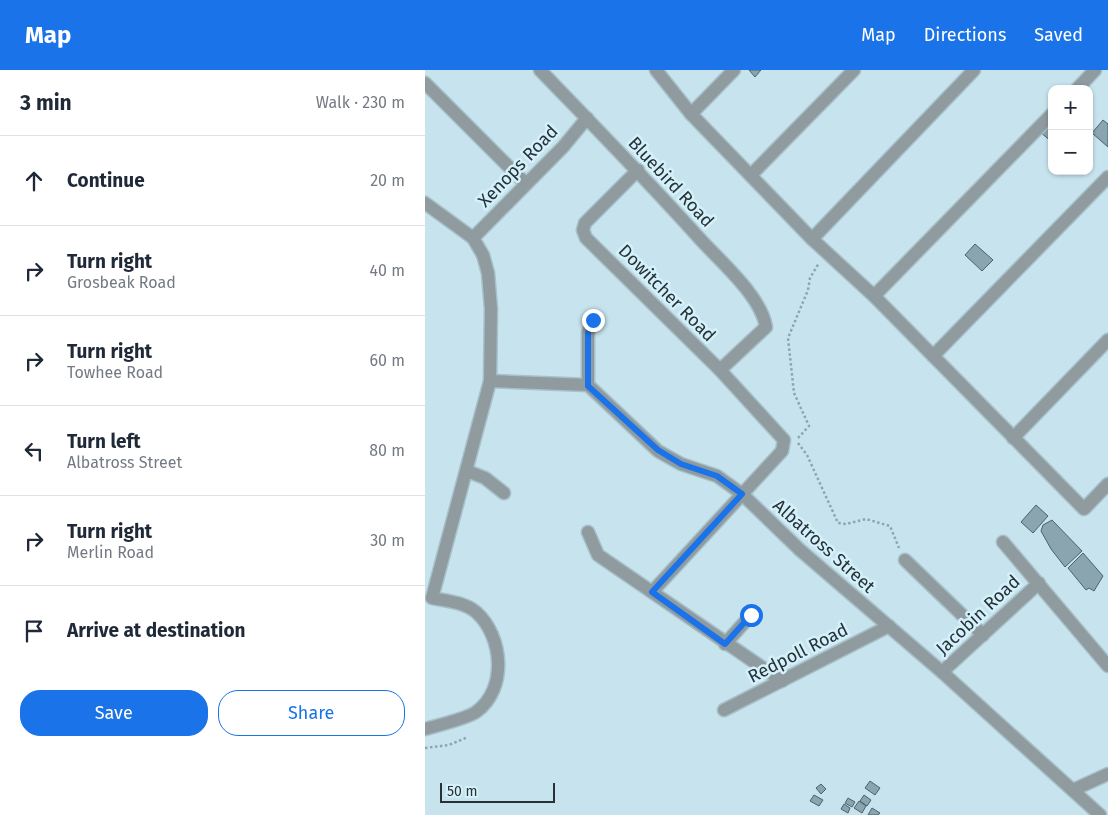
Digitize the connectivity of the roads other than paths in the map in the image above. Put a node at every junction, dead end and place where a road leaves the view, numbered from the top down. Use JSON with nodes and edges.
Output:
{"nodes":[{"id":1,"x":540,"y":70,"type":"edge"},
{"id":2,"x":655,"y":70,"type":"edge"},
{"id":3,"x":735,"y":70,"type":"edge"},
{"id":4,"x":854,"y":70,"type":"edge"},
{"id":5,"x":974,"y":70,"type":"edge"},
{"id":6,"x":1095,"y":70,"type":"edge"},
{"id":7,"x":425,"y":83,"type":"edge"},
{"id":8,"x":1081,"y":85,"type":"edge"},
{"id":9,"x":691,"y":114,"type":"junction"},
{"id":10,"x":587,"y":118,"type":"junction"},
{"id":11,"x":1048,"y":118,"type":"edge"},
{"id":12,"x":638,"y":170,"type":"junction"},
{"id":13,"x":751,"y":175,"type":"junction"},
{"id":14,"x":1108,"y":177,"type":"edge"},
{"id":15,"x":526,"y":184,"type":"junction"},
{"id":16,"x":425,"y":203,"type":"edge"},
{"id":17,"x":473,"y":238,"type":"junction"},
{"id":18,"x":812,"y":239,"type":"junction"},
{"id":19,"x":874,"y":296,"type":"junction"},
{"id":20,"x":593,"y":320,"type":"dead end"},
{"id":21,"x":1108,"y":340,"type":"edge"},
{"id":22,"x":933,"y":356,"type":"junction"},
{"id":23,"x":720,"y":370,"type":"junction"},
{"id":24,"x":489,"y":381,"type":"junction"},
{"id":25,"x":588,"y":386,"type":"junction"},
{"id":26,"x":1013,"y":438,"type":"junction"},
{"id":27,"x":467,"y":471,"type":"junction"},
{"id":28,"x":1108,"y":484,"type":"edge"},
{"id":29,"x":504,"y":493,"type":"dead end"},
{"id":30,"x":742,"y":494,"type":"junction"},
{"id":31,"x":588,"y":532,"type":"dead end"},
{"id":32,"x":1003,"y":542,"type":"dead end"},
{"id":33,"x":905,"y":560,"type":"road end"},
{"id":34,"x":1039,"y":583,"type":"junction"},
{"id":35,"x":652,"y":592,"type":"junction"},
{"id":36,"x":751,"y":615,"type":"dead end"},
{"id":37,"x":889,"y":626,"type":"junction"},
{"id":38,"x":983,"y":636,"type":"junction"},
{"id":39,"x":725,"y":644,"type":"junction"},
{"id":40,"x":1108,"y":666,"type":"edge"},
{"id":41,"x":941,"y":672,"type":"junction"},
{"id":42,"x":782,"y":681,"type":"junction"},
{"id":43,"x":724,"y":710,"type":"dead end"},
{"id":44,"x":425,"y":729,"type":"edge"},
{"id":45,"x":1108,"y":774,"type":"edge"},
{"id":46,"x":1073,"y":790,"type":"junction"},
{"id":47,"x":1101,"y":815,"type":"edge"}],
"edges":[{"from":1,"to":10,"type":"street","name":"Bluebird Road"},
{"from":2,"to":9,"type":"street"},
{"from":3,"to":9,"type":"street"},
{"from":4,"to":13,"type":"street"},
{"from":5,"to":18,"type":"street"},
{"from":6,"to":8,"type":"street"},
{"from":7,"to":15,"type":"street"},
{"from":9,"to":13,"type":"street"},
{"from":10,"to":12,"type":"street","name":"Bluebird Road"},
{"from":10,"to":15,"type":"street","name":"Xenops Road"},
{"from":11,"to":19,"type":"street"},
{"from":12,"to":23,"type":"street","name":"Bluebird Road"},
{"from":12,"to":23,"type":"street","name":"Dowitcher Road"},
{"from":13,"to":18,"type":"street"},
{"from":14,"to":22,"type":"street"},
{"from":15,"to":17,"type":"street","name":"Xenops Road"},
{"from":16,"to":17,"type":"street"},
{"from":17,"to":24,"type":"street"},
{"from":18,"to":19,"type":"street"},
{"from":19,"to":22,"type":"street"},
{"from":20,"to":25,"type":"street"},
{"from":21,"to":26,"type":"street"},
{"from":22,"to":26,"type":"street"},
{"from":23,"to":30,"type":"street","name":"Dowitcher Road"},
{"from":24,"to":25,"type":"street"},
{"from":24,"to":27,"type":"street"},
{"from":25,"to":30,"type":"street","name":"Albatross Street"},
{"from":26,"to":28,"type":"street"},
{"from":27,"to":29,"type":"street"},
{"from":27,"to":44,"type":"street"},
{"from":30,"to":35,"type":"street"},
{"from":30,"to":37,"type":"street","name":"Albatross Street"},
{"from":31,"to":35,"type":"street"},
{"from":32,"to":34,"type":"street"},
{"from":33,"to":38,"type":"street"},
{"from":34,"to":38,"type":"street","name":"Jacobin Road"},
{"from":34,"to":40,"type":"street"},
{"from":35,"to":39,"type":"street"},
{"from":36,"to":39,"type":"street"},
{"from":37,"to":41,"type":"street","name":"Albatross Street"},
{"from":37,"to":42,"type":"street","name":"Redpoll Road"},
{"from":38,"to":41,"type":"street","name":"Jacobin Road"},
{"from":39,"to":42,"type":"street"},
{"from":41,"to":46,"type":"street","name":"Albatross Street"},
{"from":42,"to":43,"type":"street","name":"Redpoll Road"},
{"from":45,"to":46,"type":"street"},
{"from":46,"to":47,"type":"street","name":"Albatross Street"}]}
